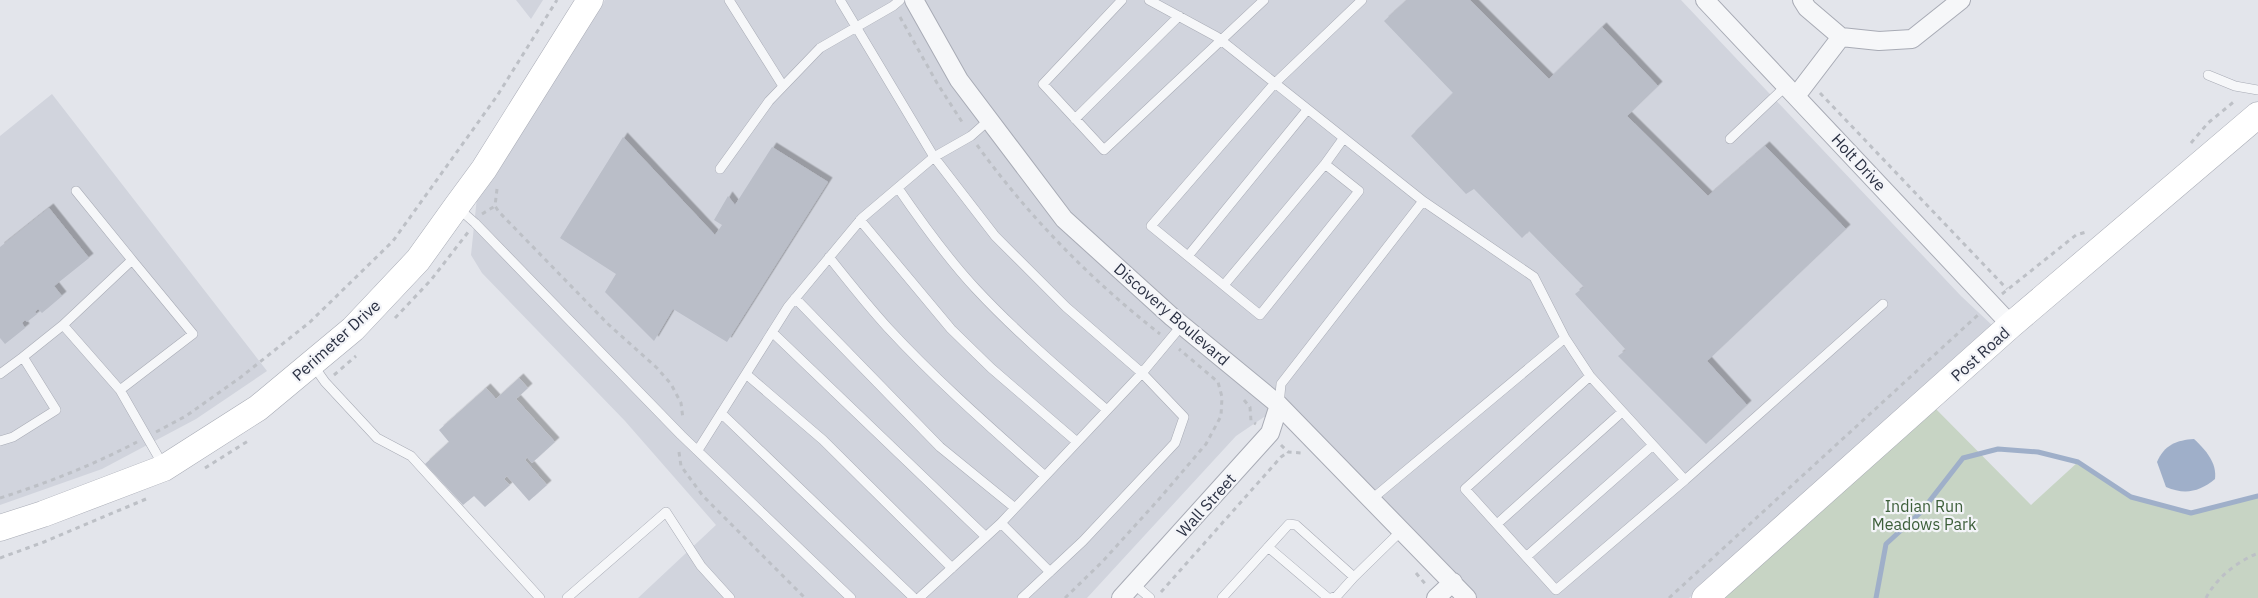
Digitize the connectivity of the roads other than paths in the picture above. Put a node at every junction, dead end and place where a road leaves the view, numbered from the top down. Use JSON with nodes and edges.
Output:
{"nodes":[{"id":1,"x":590,"y":0,"type":"edge"},
{"id":2,"x":729,"y":0,"type":"edge"},
{"id":3,"x":840,"y":0,"type":"edge"},
{"id":4,"x":900,"y":0,"type":"edge"},
{"id":5,"x":914,"y":0,"type":"edge"},
{"id":6,"x":1122,"y":0,"type":"edge"},
{"id":7,"x":1149,"y":0,"type":"edge"},
{"id":8,"x":1264,"y":0,"type":"edge"},
{"id":9,"x":1362,"y":0,"type":"edge"},
{"id":10,"x":1705,"y":0,"type":"edge"},
{"id":11,"x":1802,"y":0,"type":"edge"},
{"id":12,"x":1961,"y":0,"type":"edge"},
{"id":13,"x":1179,"y":16,"type":"junction"},
{"id":14,"x":857,"y":27,"type":"junction"},
{"id":15,"x":1841,"y":37,"type":"junction"},
{"id":16,"x":1222,"y":41,"type":"junction"},
{"id":17,"x":2208,"y":75,"type":"dead end"},
{"id":18,"x":1275,"y":84,"type":"junction"},
{"id":19,"x":783,"y":86,"type":"junction"},
{"id":20,"x":2254,"y":89,"type":"edge"},
{"id":21,"x":1791,"y":91,"type":"junction"},
{"id":22,"x":1308,"y":110,"type":"junction"},
{"id":23,"x":2258,"y":114,"type":"edge"},
{"id":24,"x":1075,"y":119,"type":"junction"},
{"id":25,"x":989,"y":120,"type":"junction"},
{"id":26,"x":1343,"y":139,"type":"junction"},
{"id":27,"x":1730,"y":139,"type":"dead end"},
{"id":28,"x":934,"y":157,"type":"junction"},
{"id":29,"x":1324,"y":164,"type":"junction"},
{"id":30,"x":720,"y":169,"type":"dead end"},
{"id":31,"x":898,"y":188,"type":"junction"},
{"id":32,"x":76,"y":190,"type":"dead end"},
{"id":33,"x":1423,"y":201,"type":"junction"},
{"id":34,"x":456,"y":207,"type":"junction"},
{"id":35,"x":860,"y":220,"type":"junction"},
{"id":36,"x":1188,"y":256,"type":"junction"},
{"id":37,"x":829,"y":257,"type":"junction"},
{"id":38,"x":132,"y":260,"type":"junction"},
{"id":39,"x":1224,"y":285,"type":"junction"},
{"id":40,"x":795,"y":298,"type":"junction"},
{"id":41,"x":1884,"y":304,"type":"dead end"},
{"id":42,"x":1182,"y":325,"type":"junction"},
{"id":43,"x":63,"y":326,"type":"junction"},
{"id":44,"x":2012,"y":326,"type":"junction"},
{"id":45,"x":772,"y":332,"type":"junction"},
{"id":46,"x":1565,"y":338,"type":"junction"},
{"id":47,"x":23,"y":357,"type":"junction"},
{"id":48,"x":312,"y":363,"type":"junction"},
{"id":49,"x":1142,"y":373,"type":"junction"},
{"id":50,"x":0,"y":374,"type":"edge"},
{"id":51,"x":746,"y":374,"type":"junction"},
{"id":52,"x":1590,"y":376,"type":"junction"},
{"id":53,"x":120,"y":390,"type":"junction"},
{"id":54,"x":1279,"y":405,"type":"junction"},
{"id":55,"x":1107,"y":410,"type":"junction"},
{"id":56,"x":1622,"y":412,"type":"junction"},
{"id":57,"x":721,"y":413,"type":"junction"},
{"id":58,"x":0,"y":441,"type":"edge"},
{"id":59,"x":1077,"y":442,"type":"junction"},
{"id":60,"x":1653,"y":445,"type":"junction"},
{"id":61,"x":698,"y":450,"type":"junction"},
{"id":62,"x":164,"y":468,"type":"junction"},
{"id":63,"x":1045,"y":476,"type":"junction"},
{"id":64,"x":1685,"y":480,"type":"junction"},
{"id":65,"x":1372,"y":499,"type":"junction"},
{"id":66,"x":1015,"y":508,"type":"junction"},
{"id":67,"x":1001,"y":523,"type":"junction"},
{"id":68,"x":1497,"y":524,"type":"junction"},
{"id":69,"x":0,"y":528,"type":"edge"},
{"id":70,"x":1402,"y":530,"type":"junction"},
{"id":71,"x":986,"y":537,"type":"junction"},
{"id":72,"x":1268,"y":547,"type":"junction"},
{"id":73,"x":1526,"y":557,"type":"junction"},
{"id":74,"x":952,"y":568,"type":"junction"},
{"id":75,"x":1050,"y":572,"type":"junction"},
{"id":76,"x":1354,"y":577,"type":"junction"},
{"id":77,"x":1453,"y":582,"type":"junction"},
{"id":78,"x":1134,"y":584,"type":"junction"},
{"id":79,"x":1436,"y":597,"type":"edge"},
{"id":80,"x":540,"y":598,"type":"edge"},
{"id":81,"x":567,"y":598,"type":"edge"},
{"id":82,"x":730,"y":598,"type":"edge"},
{"id":83,"x":851,"y":598,"type":"edge"},
{"id":84,"x":914,"y":598,"type":"edge"},
{"id":85,"x":920,"y":598,"type":"edge"},
{"id":86,"x":1022,"y":598,"type":"edge"},
{"id":87,"x":1121,"y":598,"type":"edge"},
{"id":88,"x":1150,"y":598,"type":"edge"},
{"id":89,"x":1222,"y":598,"type":"edge"},
{"id":90,"x":1329,"y":598,"type":"edge"},
{"id":91,"x":1467,"y":598,"type":"edge"},
{"id":92,"x":1705,"y":598,"type":"edge"}],
"edges":[{"from":1,"to":34,"type":"main road","name":"Perimeter Drive"},
{"from":2,"to":19,"type":"lane"},
{"from":3,"to":14,"type":"lane"},
{"from":4,"to":14,"type":"lane"},
{"from":5,"to":25,"type":"street","name":"Discovery Boulevard"},
{"from":6,"to":24,"type":"lane"},
{"from":7,"to":13,"type":"lane"},
{"from":8,"to":16,"type":"lane"},
{"from":9,"to":18,"type":"lane"},
{"from":10,"to":21,"type":"street","name":"Holt Drive"},
{"from":11,"to":15,"type":"street"},
{"from":12,"to":15,"type":"street"},
{"from":13,"to":16,"type":"lane"},
{"from":13,"to":24,"type":"lane"},
{"from":14,"to":19,"type":"lane"},
{"from":14,"to":28,"type":"lane"},
{"from":15,"to":21,"type":"street"},
{"from":16,"to":18,"type":"lane"},
{"from":16,"to":24,"type":"lane"},
{"from":17,"to":20,"type":"lane"},
{"from":18,"to":22,"type":"lane"},
{"from":18,"to":36,"type":"lane"},
{"from":19,"to":30,"type":"lane"},
{"from":21,"to":27,"type":"lane"},
{"from":21,"to":44,"type":"street","name":"Holt Drive"},
{"from":22,"to":26,"type":"lane"},
{"from":22,"to":36,"type":"lane"},
{"from":23,"to":44,"type":"main road","name":"Post Road"},
{"from":25,"to":28,"type":"lane"},
{"from":25,"to":42,"type":"street","name":"Discovery Boulevard"},
{"from":26,"to":29,"type":"lane"},
{"from":26,"to":33,"type":"lane"},
{"from":28,"to":31,"type":"lane"},
{"from":28,"to":49,"type":"lane"},
{"from":29,"to":39,"type":"lane"},
{"from":29,"to":39,"type":"lane"},
{"from":31,"to":35,"type":"lane"},
{"from":31,"to":55,"type":"lane"},
{"from":32,"to":38,"type":"lane"},
{"from":33,"to":46,"type":"lane"},
{"from":33,"to":54,"type":"lane"},
{"from":34,"to":48,"type":"main road","name":"Perimeter Drive"},
{"from":34,"to":61,"type":"lane"},
{"from":35,"to":37,"type":"lane"},
{"from":35,"to":59,"type":"lane"},
{"from":36,"to":39,"type":"lane"},
{"from":37,"to":40,"type":"lane"},
{"from":37,"to":63,"type":"lane"},
{"from":38,"to":43,"type":"lane"},
{"from":38,"to":53,"type":"lane"},
{"from":40,"to":45,"type":"lane"},
{"from":40,"to":66,"type":"lane"},
{"from":41,"to":64,"type":"lane"},
{"from":42,"to":49,"type":"lane"},
{"from":42,"to":54,"type":"street","name":"Discovery Boulevard"},
{"from":43,"to":47,"type":"lane"},
{"from":43,"to":53,"type":"lane"},
{"from":44,"to":92,"type":"main road","name":"Post Road"},
{"from":45,"to":51,"type":"lane"},
{"from":45,"to":71,"type":"lane"},
{"from":46,"to":52,"type":"lane"},
{"from":46,"to":65,"type":"lane"},
{"from":47,"to":50,"type":"lane"},
{"from":47,"to":58,"type":"lane"},
{"from":48,"to":62,"type":"main road","name":"Perimeter Drive"},
{"from":48,"to":80,"type":"lane"},
{"from":49,"to":55,"type":"lane"},
{"from":49,"to":75,"type":"lane"},
{"from":51,"to":57,"type":"lane"},
{"from":51,"to":74,"type":"lane"},
{"from":52,"to":56,"type":"lane"},
{"from":52,"to":68,"type":"lane"},
{"from":53,"to":62,"type":"lane"},
{"from":54,"to":65,"type":"street","name":"Discovery Boulevard"},
{"from":54,"to":78,"type":"street","name":"Wall Street"},
{"from":55,"to":59,"type":"lane"},
{"from":56,"to":60,"type":"lane"},
{"from":56,"to":68,"type":"lane"},
{"from":57,"to":61,"type":"lane"},
{"from":57,"to":84,"type":"lane"},
{"from":59,"to":63,"type":"lane"},
{"from":60,"to":64,"type":"lane"},
{"from":60,"to":73,"type":"lane"},
{"from":61,"to":83,"type":"lane"},
{"from":62,"to":69,"type":"main road","name":"Perimeter Drive"},
{"from":63,"to":66,"type":"lane"},
{"from":64,"to":73,"type":"lane"},
{"from":65,"to":70,"type":"street","name":"Discovery Boulevard"},
{"from":66,"to":67,"type":"lane"},
{"from":67,"to":71,"type":"lane"},
{"from":67,"to":75,"type":"lane"},
{"from":68,"to":73,"type":"lane"},
{"from":70,"to":76,"type":"lane"},
{"from":70,"to":77,"type":"street","name":"Discovery Boulevard"},
{"from":71,"to":74,"type":"lane"},
{"from":72,"to":76,"type":"lane"},
{"from":72,"to":89,"type":"lane"},
{"from":72,"to":90,"type":"lane"},
{"from":74,"to":85,"type":"lane"},
{"from":75,"to":86,"type":"lane"},
{"from":76,"to":90,"type":"lane"},
{"from":77,"to":79,"type":"street"},
{"from":77,"to":91,"type":"street","name":"Discovery Boulevard"},
{"from":78,"to":87,"type":"street","name":"Wall Street"},
{"from":78,"to":88,"type":"lane"},
{"from":81,"to":82,"type":"lane"}]}
